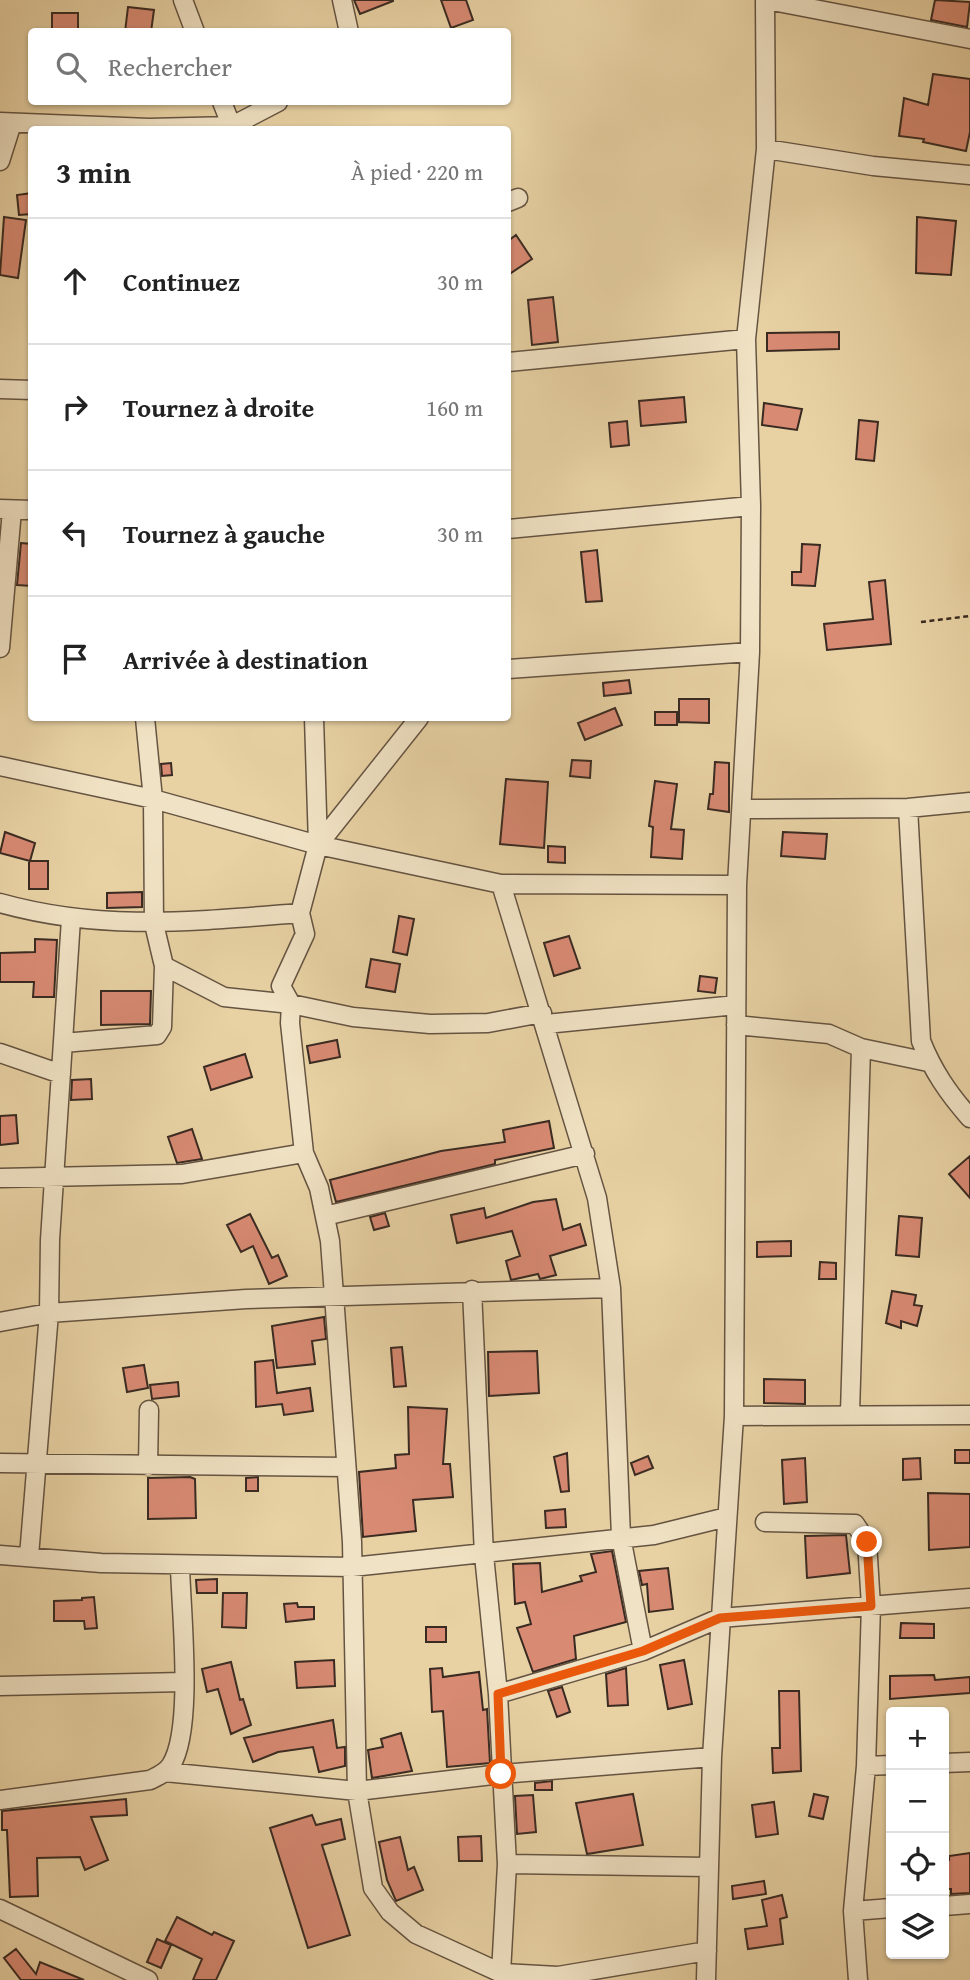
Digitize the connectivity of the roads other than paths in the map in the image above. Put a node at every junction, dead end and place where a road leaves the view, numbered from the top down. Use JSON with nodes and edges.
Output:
{"nodes":[{"id":1,"x":183,"y":0,"type":"edge"},
{"id":2,"x":342,"y":0,"type":"edge"},
{"id":3,"x":766,"y":0,"type":"edge"},
{"id":4,"x":194,"y":28,"type":"edge"},
{"id":5,"x":348,"y":28,"type":"edge"},
{"id":6,"x":970,"y":38,"type":"edge"},
{"id":7,"x":223,"y":105,"type":"edge"},
{"id":8,"x":273,"y":105,"type":"edge"},
{"id":9,"x":6,"y":122,"type":"edge"},
{"id":10,"x":101,"y":126,"type":"edge"},
{"id":11,"x":231,"y":126,"type":"edge"},
{"id":12,"x":236,"y":126,"type":"edge"},
{"id":13,"x":766,"y":149,"type":"junction"},
{"id":14,"x":0,"y":160,"type":"edge"},
{"id":15,"x":970,"y":175,"type":"edge"},
{"id":16,"x":746,"y":339,"type":"junction"},
{"id":17,"x":511,"y":362,"type":"edge"},
{"id":18,"x":0,"y":389,"type":"edge"},
{"id":19,"x":28,"y":390,"type":"edge"},
{"id":20,"x":751,"y":506,"type":"junction"},
{"id":21,"x":6,"y":510,"type":"edge"},
{"id":22,"x":28,"y":510,"type":"edge"},
{"id":23,"x":511,"y":529,"type":"edge"},
{"id":24,"x":0,"y":648,"type":"edge"},
{"id":25,"x":750,"y":652,"type":"junction"},
{"id":26,"x":511,"y":669,"type":"edge"},
{"id":27,"x":145,"y":721,"type":"edge"},
{"id":28,"x":314,"y":721,"type":"edge"},
{"id":29,"x":417,"y":721,"type":"edge"},
{"id":30,"x":0,"y":766,"type":"edge"},
{"id":31,"x":153,"y":799,"type":"junction"},
{"id":32,"x":970,"y":802,"type":"edge"},
{"id":33,"x":908,"y":807,"type":"junction"},
{"id":34,"x":744,"y":809,"type":"junction"},
{"id":35,"x":318,"y":845,"type":"junction"},
{"id":36,"x":501,"y":884,"type":"junction"},
{"id":37,"x":737,"y":885,"type":"junction"},
{"id":38,"x":0,"y":903,"type":"edge"},
{"id":39,"x":300,"y":914,"type":"junction"},
{"id":40,"x":71,"y":919,"type":"junction"},
{"id":41,"x":154,"y":924,"type":"junction"},
{"id":42,"x":164,"y":966,"type":"junction"},
{"id":43,"x":291,"y":1004,"type":"junction"},
{"id":44,"x":736,"y":1005,"type":"junction"},
{"id":45,"x":544,"y":1018,"type":"junction"},
{"id":46,"x":736,"y":1025,"type":"junction"},
{"id":47,"x":63,"y":1042,"type":"junction"},
{"id":48,"x":862,"y":1048,"type":"junction"},
{"id":49,"x":0,"y":1053,"type":"edge"},
{"id":50,"x":928,"y":1062,"type":"junction"},
{"id":51,"x":61,"y":1074,"type":"junction"},
{"id":52,"x":950,"y":1097,"type":"junction"},
{"id":53,"x":970,"y":1102,"type":"edge"},
{"id":54,"x":970,"y":1118,"type":"edge"},
{"id":55,"x":304,"y":1153,"type":"junction"},
{"id":56,"x":584,"y":1154,"type":"junction"},
{"id":57,"x":0,"y":1178,"type":"edge"},
{"id":58,"x":53,"y":1178,"type":"junction"},
{"id":59,"x":325,"y":1216,"type":"junction"},
{"id":60,"x":611,"y":1288,"type":"junction"},
{"id":61,"x":472,"y":1290,"type":"junction"},
{"id":62,"x":334,"y":1298,"type":"junction"},
{"id":63,"x":49,"y":1313,"type":"junction"},
{"id":64,"x":0,"y":1322,"type":"edge"},
{"id":65,"x":149,"y":1410,"type":"dead end"},
{"id":66,"x":850,"y":1413,"type":"junction"},
{"id":67,"x":970,"y":1415,"type":"edge"},
{"id":68,"x":734,"y":1416,"type":"junction"},
{"id":69,"x":0,"y":1463,"type":"edge"},
{"id":70,"x":34,"y":1465,"type":"junction"},
{"id":71,"x":148,"y":1466,"type":"junction"},
{"id":72,"x":346,"y":1467,"type":"junction"},
{"id":73,"x":727,"y":1517,"type":"junction"},
{"id":74,"x":765,"y":1522,"type":"dead end"},
{"id":75,"x":621,"y":1537,"type":"junction"},
{"id":76,"x":0,"y":1555,"type":"edge"},
{"id":77,"x":484,"y":1555,"type":"junction"},
{"id":78,"x":29,"y":1556,"type":"junction"},
{"id":79,"x":180,"y":1566,"type":"junction"},
{"id":80,"x":352,"y":1567,"type":"junction"},
{"id":81,"x":970,"y":1598,"type":"edge"},
{"id":82,"x":871,"y":1606,"type":"junction"},
{"id":83,"x":720,"y":1618,"type":"junction"},
{"id":84,"x":643,"y":1651,"type":"junction"},
{"id":85,"x":183,"y":1682,"type":"junction"},
{"id":86,"x":0,"y":1686,"type":"edge"},
{"id":87,"x":498,"y":1694,"type":"junction"},
{"id":88,"x":712,"y":1757,"type":"junction"},
{"id":89,"x":970,"y":1762,"type":"edge"},
{"id":90,"x":949,"y":1763,"type":"edge"},
{"id":91,"x":886,"y":1765,"type":"edge"},
{"id":92,"x":866,"y":1766,"type":"junction"},
{"id":93,"x":165,"y":1772,"type":"junction"},
{"id":94,"x":501,"y":1774,"type":"junction"},
{"id":95,"x":357,"y":1791,"type":"junction"},
{"id":96,"x":0,"y":1800,"type":"edge"},
{"id":97,"x":507,"y":1864,"type":"junction"},
{"id":98,"x":708,"y":1867,"type":"junction"},
{"id":99,"x":970,"y":1904,"type":"edge"},
{"id":100,"x":949,"y":1906,"type":"edge"},
{"id":101,"x":0,"y":1909,"type":"edge"},
{"id":102,"x":886,"y":1909,"type":"edge"},
{"id":103,"x":853,"y":1911,"type":"junction"},
{"id":104,"x":707,"y":1951,"type":"junction"},
{"id":105,"x":501,"y":1973,"type":"junction"},
{"id":106,"x":559,"y":1978,"type":"edge"},
{"id":107,"x":148,"y":1980,"type":"edge"},
{"id":108,"x":706,"y":1980,"type":"edge"},
{"id":109,"x":858,"y":1980,"type":"edge"}],
"edges":[{"from":1,"to":4,"type":"street"},
{"from":2,"to":5,"type":"street"},
{"from":3,"to":6,"type":"street"},
{"from":3,"to":13,"type":"street"},
{"from":7,"to":11,"type":"street"},
{"from":8,"to":12,"type":"street"},
{"from":9,"to":10,"type":"street"},
{"from":9,"to":14,"type":"street"},
{"from":13,"to":15,"type":"street"},
{"from":13,"to":16,"type":"street"},
{"from":16,"to":17,"type":"street"},
{"from":16,"to":20,"type":"street"},
{"from":18,"to":19,"type":"street"},
{"from":20,"to":23,"type":"street"},
{"from":20,"to":25,"type":"street"},
{"from":21,"to":22,"type":"street"},
{"from":21,"to":24,"type":"street"},
{"from":25,"to":26,"type":"street"},
{"from":25,"to":34,"type":"street"},
{"from":27,"to":31,"type":"street"},
{"from":28,"to":35,"type":"street"},
{"from":29,"to":35,"type":"street"},
{"from":30,"to":31,"type":"street"},
{"from":31,"to":35,"type":"street"},
{"from":31,"to":41,"type":"street"},
{"from":32,"to":33,"type":"street"},
{"from":33,"to":34,"type":"street"},
{"from":33,"to":50,"type":"street"},
{"from":34,"to":37,"type":"street"},
{"from":35,"to":36,"type":"street"},
{"from":35,"to":39,"type":"street"},
{"from":36,"to":37,"type":"street"},
{"from":36,"to":45,"type":"street"},
{"from":37,"to":44,"type":"street"},
{"from":38,"to":40,"type":"street"},
{"from":39,"to":41,"type":"street"},
{"from":39,"to":43,"type":"street"},
{"from":40,"to":41,"type":"street"},
{"from":40,"to":47,"type":"street"},
{"from":41,"to":42,"type":"street"},
{"from":42,"to":43,"type":"street"},
{"from":42,"to":47,"type":"street"},
{"from":43,"to":45,"type":"street"},
{"from":43,"to":55,"type":"street"},
{"from":44,"to":45,"type":"street"},
{"from":44,"to":46,"type":"street"},
{"from":45,"to":56,"type":"street"},
{"from":46,"to":48,"type":"street"},
{"from":46,"to":68,"type":"street"},
{"from":47,"to":51,"type":"street"},
{"from":48,"to":50,"type":"street"},
{"from":48,"to":66,"type":"street"},
{"from":49,"to":51,"type":"street"},
{"from":50,"to":52,"type":"street"},
{"from":51,"to":58,"type":"street"},
{"from":52,"to":53,"type":"street"},
{"from":52,"to":54,"type":"street"},
{"from":55,"to":58,"type":"street"},
{"from":55,"to":59,"type":"street"},
{"from":56,"to":59,"type":"street"},
{"from":56,"to":60,"type":"street"},
{"from":57,"to":58,"type":"street"},
{"from":58,"to":63,"type":"street"},
{"from":59,"to":62,"type":"street"},
{"from":60,"to":61,"type":"street"},
{"from":60,"to":75,"type":"street"},
{"from":61,"to":62,"type":"street"},
{"from":61,"to":77,"type":"street"},
{"from":62,"to":63,"type":"street"},
{"from":62,"to":72,"type":"street"},
{"from":63,"to":64,"type":"street"},
{"from":63,"to":70,"type":"street"},
{"from":65,"to":71,"type":"street"},
{"from":66,"to":67,"type":"street"},
{"from":66,"to":68,"type":"street"},
{"from":68,"to":73,"type":"street"},
{"from":69,"to":70,"type":"street"},
{"from":70,"to":71,"type":"street"},
{"from":70,"to":78,"type":"street"},
{"from":71,"to":72,"type":"street"},
{"from":72,"to":80,"type":"street"},
{"from":73,"to":75,"type":"street"},
{"from":73,"to":83,"type":"street"},
{"from":74,"to":82,"type":"street"},
{"from":75,"to":77,"type":"street"},
{"from":75,"to":84,"type":"street"},
{"from":76,"to":78,"type":"street"},
{"from":77,"to":80,"type":"street"},
{"from":77,"to":87,"type":"street"},
{"from":78,"to":79,"type":"street"},
{"from":79,"to":80,"type":"street"},
{"from":79,"to":85,"type":"street"},
{"from":80,"to":95,"type":"street"},
{"from":81,"to":82,"type":"street"},
{"from":82,"to":83,"type":"street"},
{"from":82,"to":92,"type":"street"},
{"from":83,"to":84,"type":"street"},
{"from":83,"to":88,"type":"street"},
{"from":84,"to":87,"type":"street"},
{"from":85,"to":86,"type":"street"},
{"from":85,"to":93,"type":"street"},
{"from":87,"to":94,"type":"street"},
{"from":88,"to":94,"type":"street"},
{"from":88,"to":98,"type":"street"},
{"from":89,"to":90,"type":"street"},
{"from":91,"to":92,"type":"street"},
{"from":92,"to":103,"type":"street"},
{"from":93,"to":95,"type":"street"},
{"from":93,"to":96,"type":"street"},
{"from":94,"to":95,"type":"street"},
{"from":94,"to":97,"type":"street"},
{"from":95,"to":105,"type":"street"},
{"from":97,"to":98,"type":"street"},
{"from":97,"to":105,"type":"street"},
{"from":98,"to":104,"type":"street"},
{"from":99,"to":100,"type":"street"},
{"from":101,"to":107,"type":"street"},
{"from":102,"to":103,"type":"street"},
{"from":103,"to":109,"type":"street"},
{"from":104,"to":106,"type":"street"},
{"from":104,"to":108,"type":"street"},
{"from":105,"to":106,"type":"street"}]}
